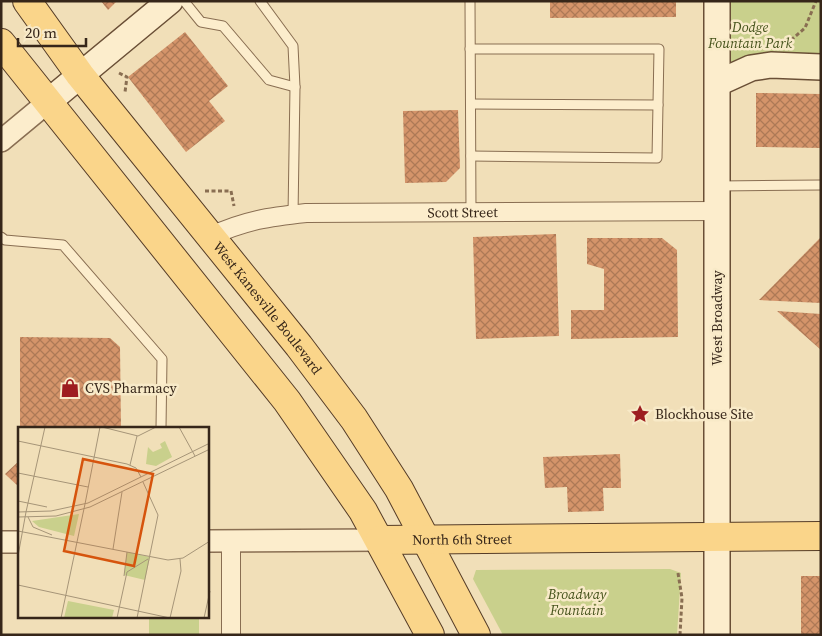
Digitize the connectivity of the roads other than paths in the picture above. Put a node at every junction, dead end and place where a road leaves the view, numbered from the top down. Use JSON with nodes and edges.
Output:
{"nodes":[{"id":1,"x":27,"y":1,"type":"edge"},
{"id":2,"x":170,"y":1,"type":"edge"},
{"id":3,"x":184,"y":1,"type":"edge"},
{"id":4,"x":260,"y":1,"type":"edge"},
{"id":5,"x":470,"y":1,"type":"edge"},
{"id":6,"x":717,"y":1,"type":"edge"},
{"id":7,"x":1,"y":43,"type":"edge"},
{"id":8,"x":470,"y":49,"type":"junction"},
{"id":9,"x":821,"y":67,"type":"edge"},
{"id":10,"x":80,"y":75,"type":"junction"},
{"id":11,"x":718,"y":83,"type":"junction"},
{"id":12,"x":295,"y":87,"type":"junction"},
{"id":13,"x":48,"y":102,"type":"junction"},
{"id":14,"x":471,"y":104,"type":"junction"},
{"id":15,"x":658,"y":104,"type":"junction"},
{"id":16,"x":1,"y":141,"type":"edge"},
{"id":17,"x":471,"y":156,"type":"junction"},
{"id":18,"x":821,"y":185,"type":"edge"},
{"id":19,"x":717,"y":186,"type":"junction"},
{"id":20,"x":717,"y":211,"type":"junction"},
{"id":21,"x":471,"y":212,"type":"junction"},
{"id":22,"x":293,"y":215,"type":"junction"},
{"id":23,"x":211,"y":236,"type":"junction"},
{"id":24,"x":1,"y":237,"type":"edge"},
{"id":25,"x":161,"y":427,"type":"edge"},
{"id":26,"x":821,"y":536,"type":"edge"},
{"id":27,"x":717,"y":537,"type":"junction"},
{"id":28,"x":427,"y":539,"type":"junction"},
{"id":29,"x":380,"y":540,"type":"junction"},
{"id":30,"x":209,"y":541,"type":"edge"},
{"id":31,"x":231,"y":541,"type":"junction"},
{"id":32,"x":1,"y":542,"type":"edge"},
{"id":33,"x":18,"y":542,"type":"edge"},
{"id":34,"x":231,"y":635,"type":"edge"},
{"id":35,"x":430,"y":635,"type":"edge"},
{"id":36,"x":476,"y":635,"type":"edge"},
{"id":37,"x":717,"y":635,"type":"edge"}],
"edges":[{"from":1,"to":10,"type":"main road","name":"West Kanesville Boulevard"},
{"from":2,"to":10,"type":"main road"},
{"from":3,"to":12,"type":"lane"},
{"from":4,"to":12,"type":"lane"},
{"from":5,"to":8,"type":"lane"},
{"from":6,"to":11,"type":"main road","name":"West Broadway"},
{"from":7,"to":13,"type":"main road"},
{"from":8,"to":14,"type":"lane"},
{"from":8,"to":15,"type":"lane"},
{"from":9,"to":11,"type":"main road"},
{"from":10,"to":13,"type":"main road"},
{"from":10,"to":23,"type":"main road","name":"West Kanesville Boulevard"},
{"from":11,"to":19,"type":"main road","name":"West Broadway"},
{"from":12,"to":22,"type":"lane"},
{"from":13,"to":16,"type":"street"},
{"from":13,"to":29,"type":"main road"},
{"from":14,"to":15,"type":"lane"},
{"from":14,"to":17,"type":"lane"},
{"from":15,"to":17,"type":"lane"},
{"from":17,"to":21,"type":"lane"},
{"from":18,"to":19,"type":"lane"},
{"from":19,"to":20,"type":"main road","name":"West Broadway"},
{"from":20,"to":21,"type":"street","name":"Scott Street"},
{"from":20,"to":27,"type":"main road","name":"West Broadway"},
{"from":21,"to":22,"type":"street","name":"Scott Street"},
{"from":22,"to":23,"type":"street","name":"Scott Street"},
{"from":23,"to":28,"type":"main road","name":"West Kanesville Boulevard"},
{"from":24,"to":25,"type":"lane"},
{"from":26,"to":27,"type":"main road","name":"North 6th Street"},
{"from":27,"to":28,"type":"main road","name":"North 6th Street"},
{"from":27,"to":37,"type":"main road","name":"West Broadway"},
{"from":28,"to":29,"type":"main road","name":"North 6th Street"},
{"from":28,"to":36,"type":"main road","name":"West Kanesville Boulevard"},
{"from":29,"to":31,"type":"street","name":"North 6th Street"},
{"from":29,"to":35,"type":"main road"},
{"from":30,"to":31,"type":"street","name":"North 6th Street"},
{"from":31,"to":34,"type":"street"},
{"from":32,"to":33,"type":"street"}]}
